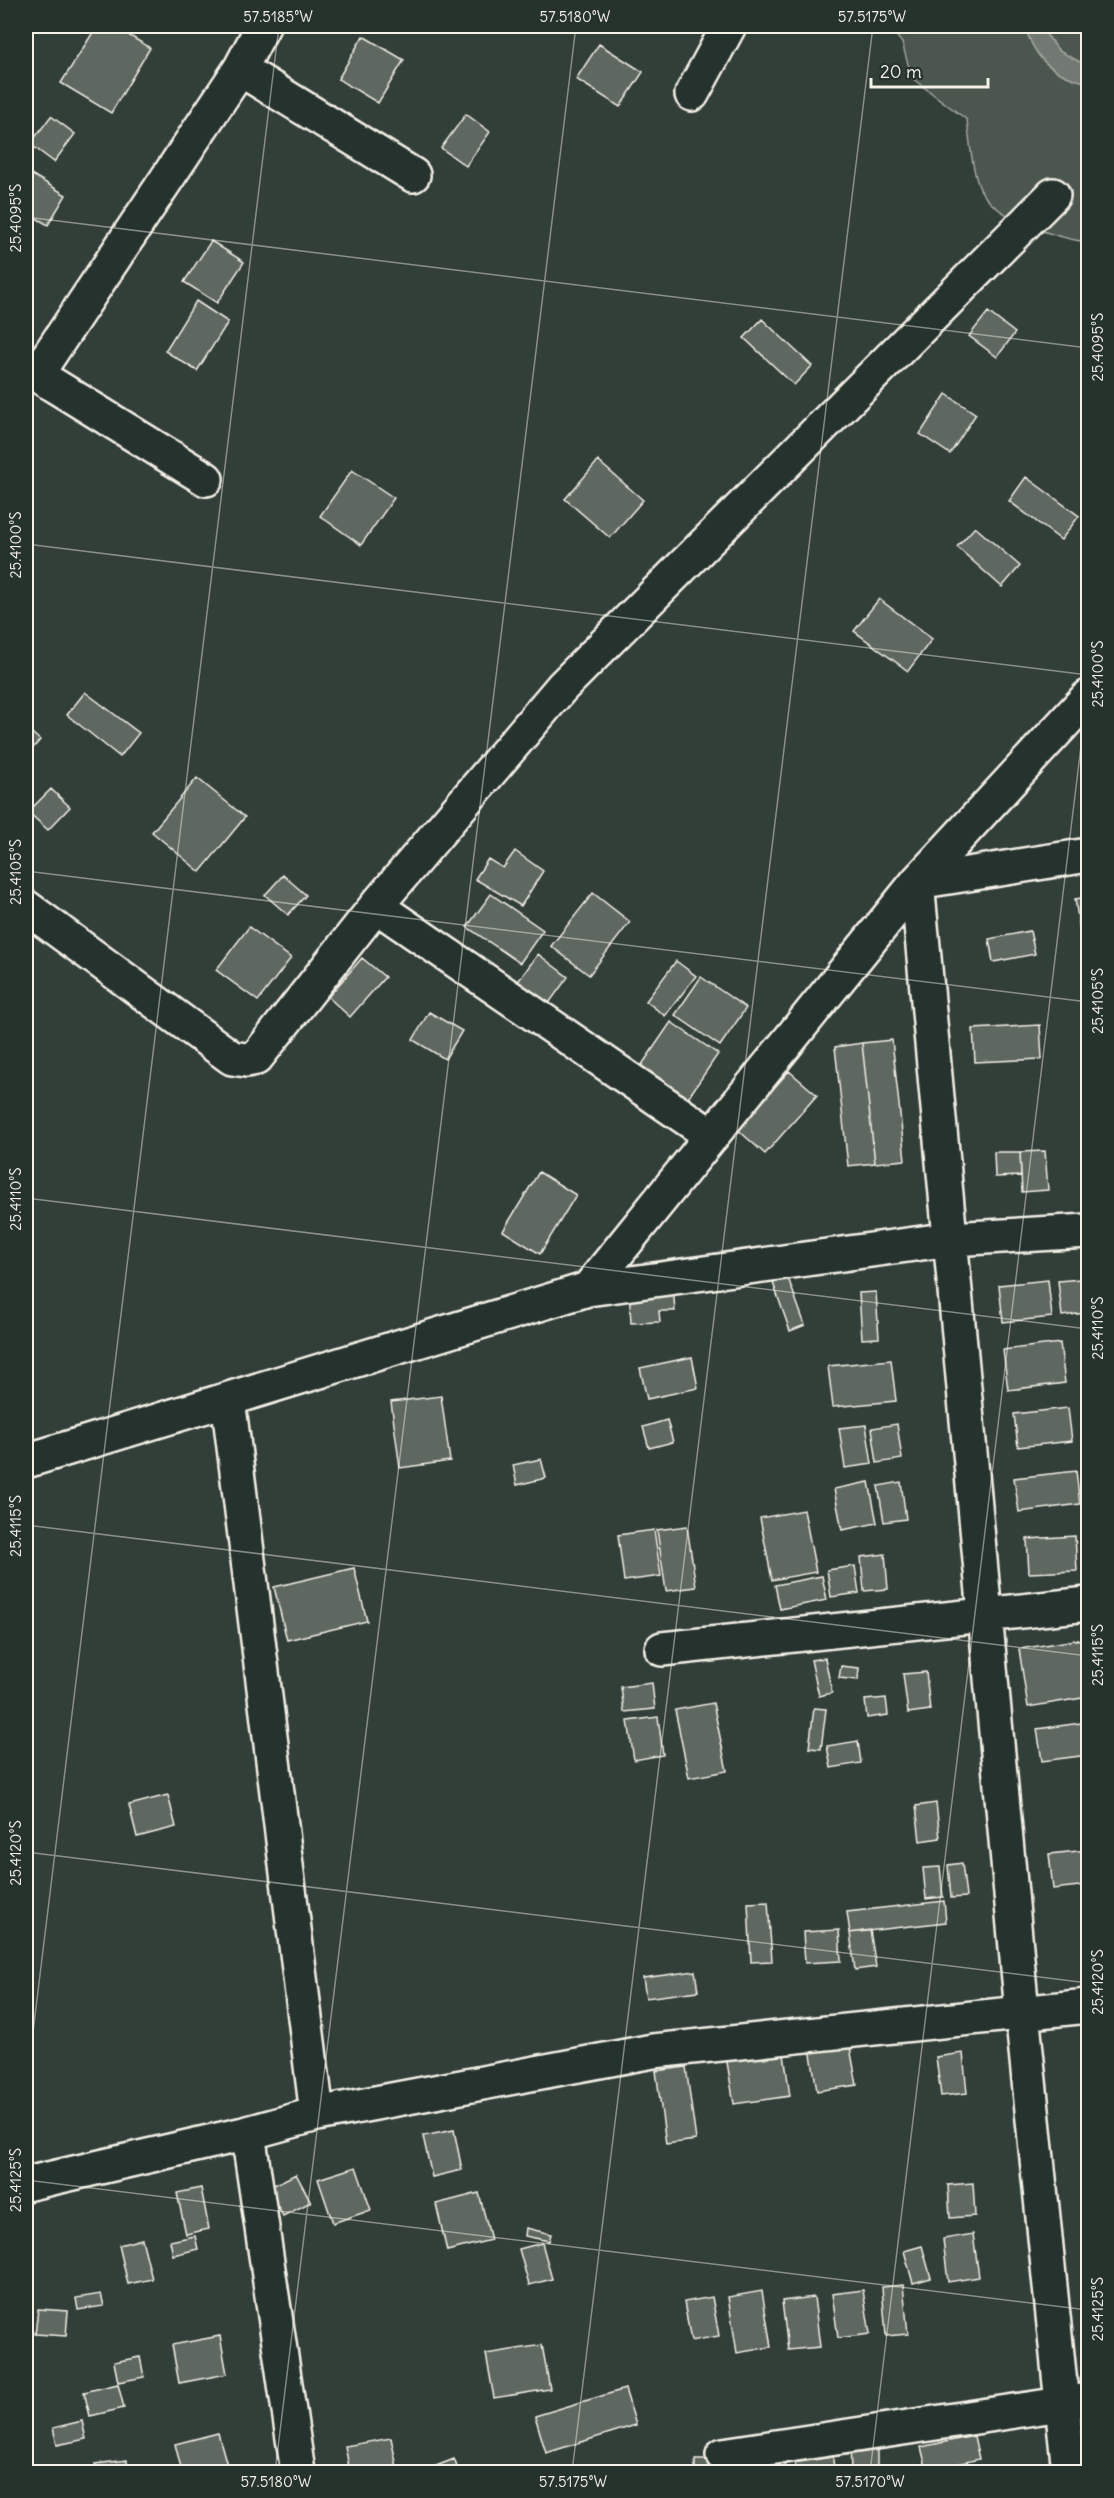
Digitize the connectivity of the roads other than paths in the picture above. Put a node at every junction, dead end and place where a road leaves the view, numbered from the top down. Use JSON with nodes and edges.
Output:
{"nodes":[{"id":1,"x":263,"y":26,"type":"edge"},
{"id":2,"x":729,"y":26,"type":"edge"},
{"id":3,"x":240,"y":69,"type":"junction"},
{"id":4,"x":692,"y":94,"type":"dead end"},
{"id":5,"x":412,"y":175,"type":"dead end"},
{"id":6,"x":1053,"y":195,"type":"dead end"},
{"id":7,"x":31,"y":371,"type":"edge"},
{"id":8,"x":206,"y":479,"type":"dead end"},
{"id":9,"x":1089,"y":697,"type":"edge"},
{"id":10,"x":1089,"y":855,"type":"edge"},
{"id":11,"x":917,"y":882,"type":"junction"},
{"id":12,"x":376,"y":906,"type":"junction"},
{"id":13,"x":26,"y":907,"type":"edge"},
{"id":14,"x":712,"y":1136,"type":"junction"},
{"id":15,"x":1089,"y":1231,"type":"edge"},
{"id":16,"x":951,"y":1239,"type":"junction"},
{"id":17,"x":588,"y":1289,"type":"junction"},
{"id":18,"x":228,"y":1399,"type":"junction"},
{"id":19,"x":26,"y":1461,"type":"edge"},
{"id":20,"x":1089,"y":1604,"type":"edge"},
{"id":21,"x":986,"y":1614,"type":"junction"},
{"id":22,"x":662,"y":1649,"type":"dead end"},
{"id":23,"x":1089,"y":2006,"type":"edge"},
{"id":24,"x":1022,"y":2012,"type":"junction"},
{"id":25,"x":317,"y":2114,"type":"junction"},
{"id":26,"x":248,"y":2133,"type":"junction"},
{"id":27,"x":26,"y":2184,"type":"edge"},
{"id":28,"x":1076,"y":2402,"type":"edge"},
{"id":29,"x":723,"y":2455,"type":"dead end"},
{"id":30,"x":298,"y":2472,"type":"edge"},
{"id":31,"x":1069,"y":2472,"type":"edge"}],
"edges":[{"from":1,"to":3,"type":"street"},
{"from":2,"to":4,"type":"street"},
{"from":3,"to":5,"type":"street"},
{"from":3,"to":7,"type":"street"},
{"from":6,"to":12,"type":"street"},
{"from":7,"to":8,"type":"street"},
{"from":9,"to":11,"type":"street"},
{"from":10,"to":11,"type":"street"},
{"from":11,"to":14,"type":"street"},
{"from":11,"to":16,"type":"street"},
{"from":12,"to":13,"type":"street"},
{"from":12,"to":14,"type":"street"},
{"from":14,"to":17,"type":"street"},
{"from":15,"to":16,"type":"street"},
{"from":16,"to":17,"type":"street"},
{"from":16,"to":21,"type":"street"},
{"from":17,"to":18,"type":"street"},
{"from":18,"to":19,"type":"street"},
{"from":18,"to":25,"type":"street"},
{"from":20,"to":21,"type":"street"},
{"from":21,"to":22,"type":"street"},
{"from":21,"to":24,"type":"street"},
{"from":23,"to":24,"type":"street"},
{"from":24,"to":25,"type":"street"},
{"from":24,"to":28,"type":"street"},
{"from":25,"to":26,"type":"street"},
{"from":26,"to":27,"type":"street"},
{"from":26,"to":30,"type":"street"},
{"from":28,"to":29,"type":"street"},
{"from":28,"to":31,"type":"street"}]}
